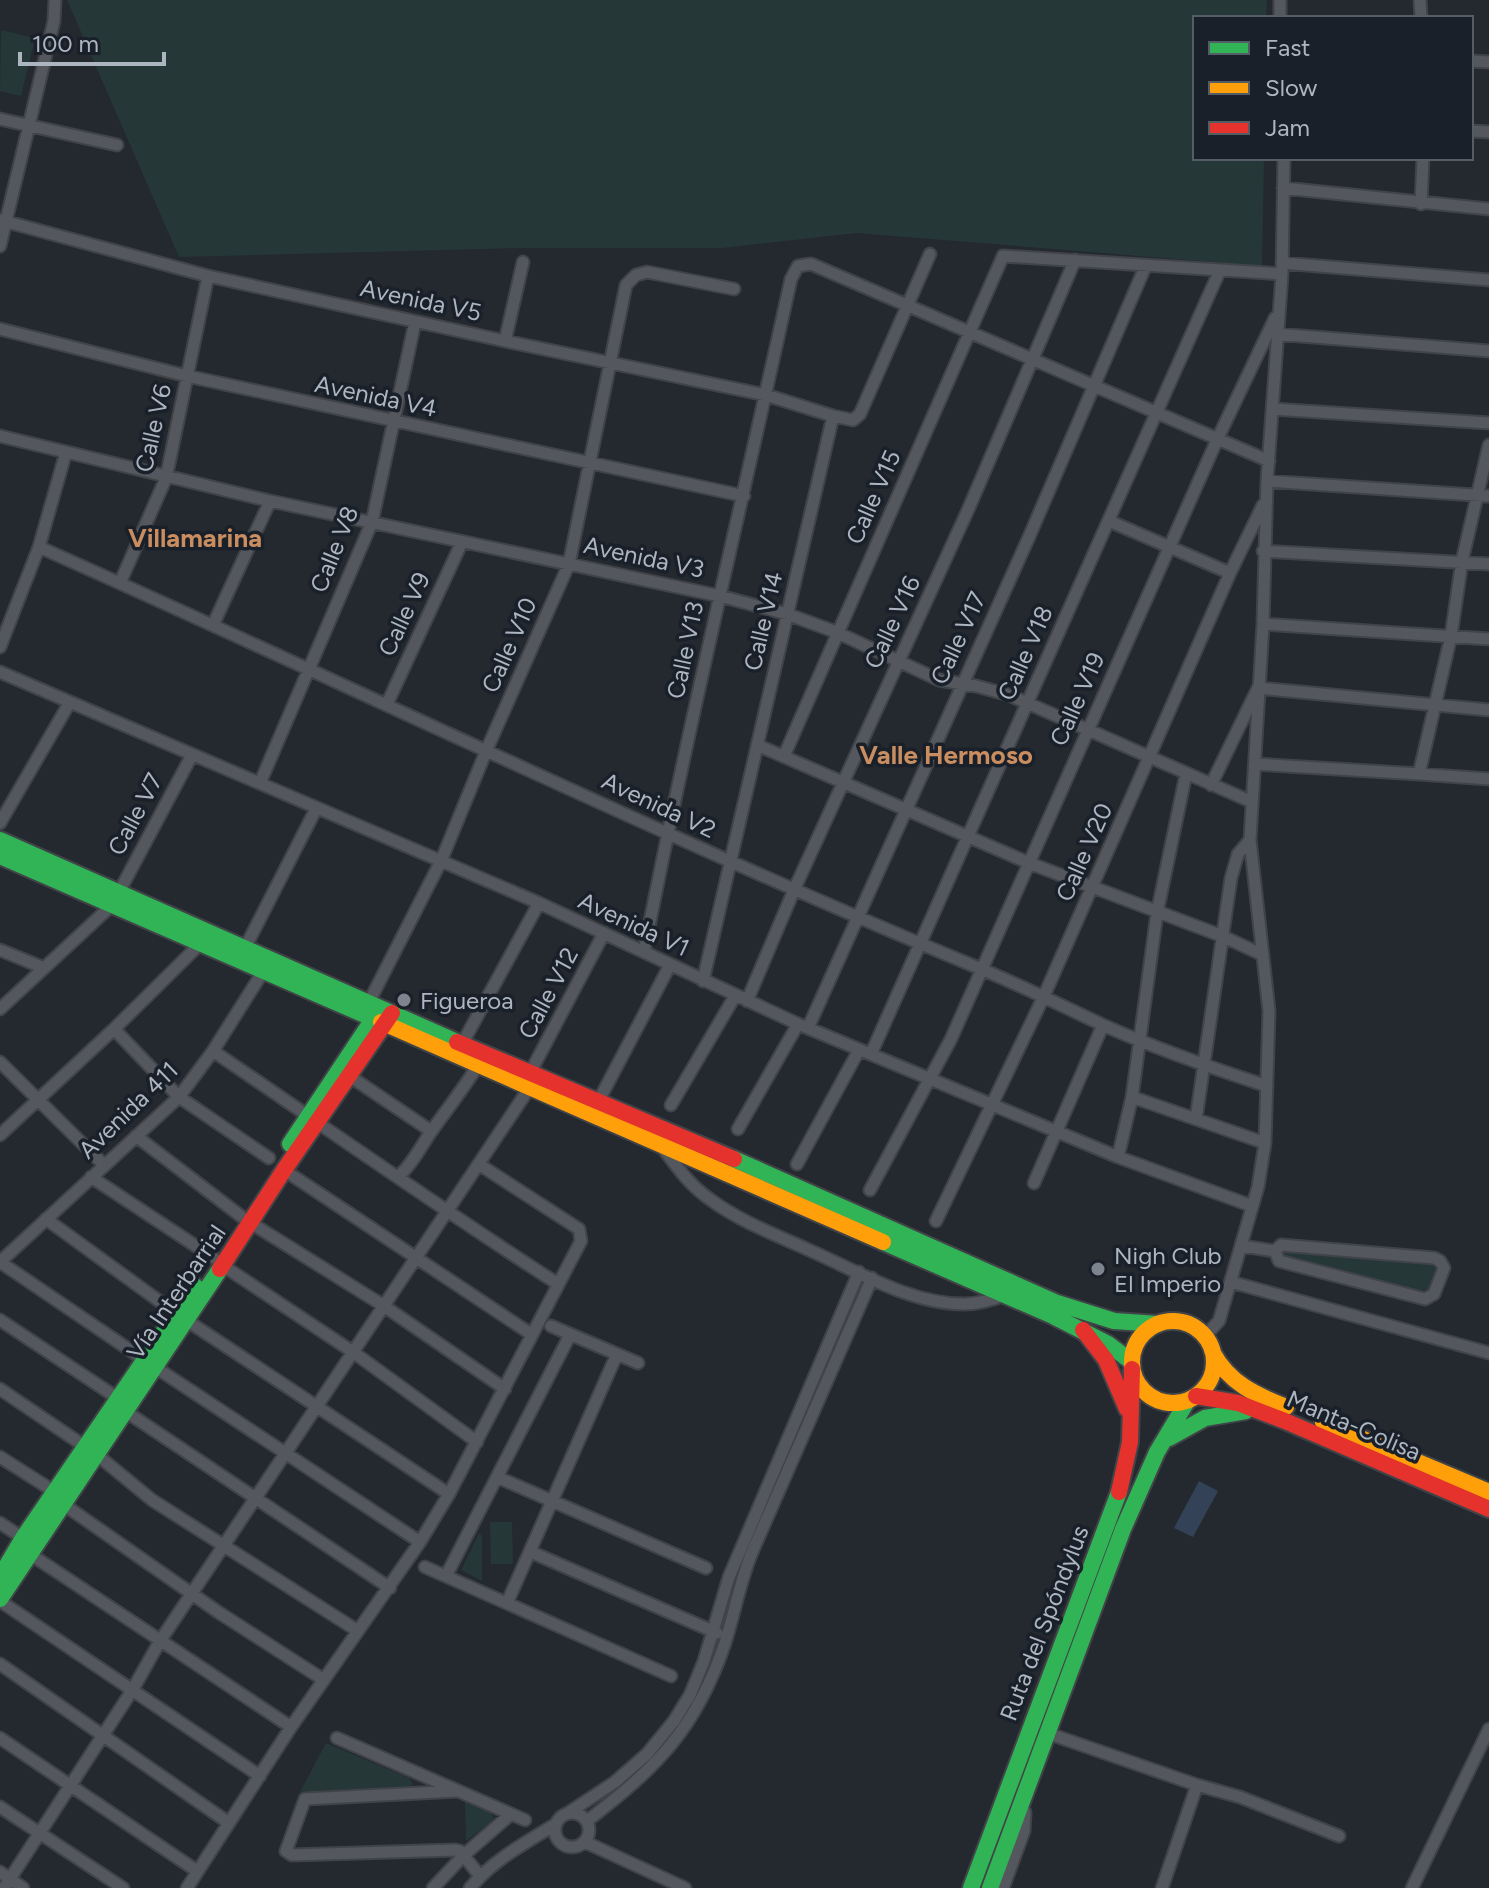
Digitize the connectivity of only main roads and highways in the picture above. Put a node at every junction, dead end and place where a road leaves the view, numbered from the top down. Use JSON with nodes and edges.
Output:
{"nodes":[{"id":1,"x":0,"y":840,"type":"edge"},
{"id":2,"x":0,"y":856,"type":"edge"},
{"id":3,"x":114,"y":900,"type":"junction"},
{"id":4,"x":380,"y":1013,"type":"junction"},
{"id":5,"x":530,"y":1080,"type":"junction"},
{"id":6,"x":312,"y":1120,"type":"junction"},
{"id":7,"x":247,"y":1220,"type":"junction"},
{"id":8,"x":1158,"y":1324,"type":"junction"},
{"id":9,"x":1083,"y":1330,"type":"junction"},
{"id":10,"x":1213,"y":1353,"type":"junction"},
{"id":11,"x":1132,"y":1366,"type":"junction"},
{"id":12,"x":1192,"y":1398,"type":"junction"},
{"id":13,"x":1257,"y":1410,"type":"junction"},
{"id":14,"x":1131,"y":1420,"type":"junction"},
{"id":15,"x":1162,"y":1443,"type":"junction"},
{"id":16,"x":1489,"y":1492,"type":"edge"},
{"id":17,"x":59,"y":1498,"type":"junction"},
{"id":18,"x":1489,"y":1509,"type":"edge"},
{"id":19,"x":0,"y":1577,"type":"edge"},
{"id":20,"x":0,"y":1600,"type":"edge"},
{"id":21,"x":1078,"y":1627,"type":"junction"},
{"id":22,"x":1010,"y":1783,"type":"junction"},
{"id":23,"x":1027,"y":1788,"type":"junction"},
{"id":24,"x":971,"y":1888,"type":"edge"},
{"id":25,"x":1000,"y":1888,"type":"edge"}],
"edges":[{"from":1,"to":3,"type":"main road"},
{"from":2,"to":3,"type":"main road"},
{"from":3,"to":4,"type":"main road"},
{"from":3,"to":4,"type":"main road"},
{"from":4,"to":5,"type":"main road"},
{"from":4,"to":5,"type":"main road"},
{"from":4,"to":6,"type":"main road","name":"Vía Interbarrial"},
{"from":4,"to":6,"type":"main road","name":"Vía Interbarrial"},
{"from":5,"to":8,"type":"main road"},
{"from":5,"to":9,"type":"main road"},
{"from":6,"to":7,"type":"main road","name":"Vía Interbarrial"},
{"from":6,"to":7,"type":"main road","name":"Vía Interbarrial"},
{"from":7,"to":17,"type":"main road","name":"Vía Interbarrial"},
{"from":8,"to":10,"type":"main road"},
{"from":8,"to":11,"type":"main road"},
{"from":9,"to":11,"type":"main road"},
{"from":9,"to":14,"type":"main road"},
{"from":10,"to":12,"type":"main road"},
{"from":10,"to":16,"type":"main road","name":"Manta-Colisa"},
{"from":11,"to":12,"type":"main road"},
{"from":11,"to":14,"type":"main road","name":"Ruta del Spóndylus"},
{"from":12,"to":13,"type":"main road","name":"Manta-Colisa"},
{"from":12,"to":15,"type":"main road","name":"Ruta del Spóndylus"},
{"from":13,"to":15,"type":"main road"},
{"from":13,"to":18,"type":"main road","name":"Manta-Colisa"},
{"from":14,"to":21,"type":"main road","name":"Ruta del Spóndylus"},
{"from":15,"to":21,"type":"main road","name":"Ruta del Spóndylus"},
{"from":17,"to":19,"type":"main road","name":"Vía Interbarrial"},
{"from":17,"to":20,"type":"main road","name":"Vía Interbarrial"},
{"from":21,"to":22,"type":"main road","name":"Ruta del Spóndylus"},
{"from":21,"to":23,"type":"main road","name":"Ruta del Spóndylus"},
{"from":22,"to":23,"type":"main road"},
{"from":22,"to":24,"type":"main road","name":"Ruta del Spóndylus"},
{"from":23,"to":25,"type":"main road","name":"Ruta del Spóndylus"}]}
